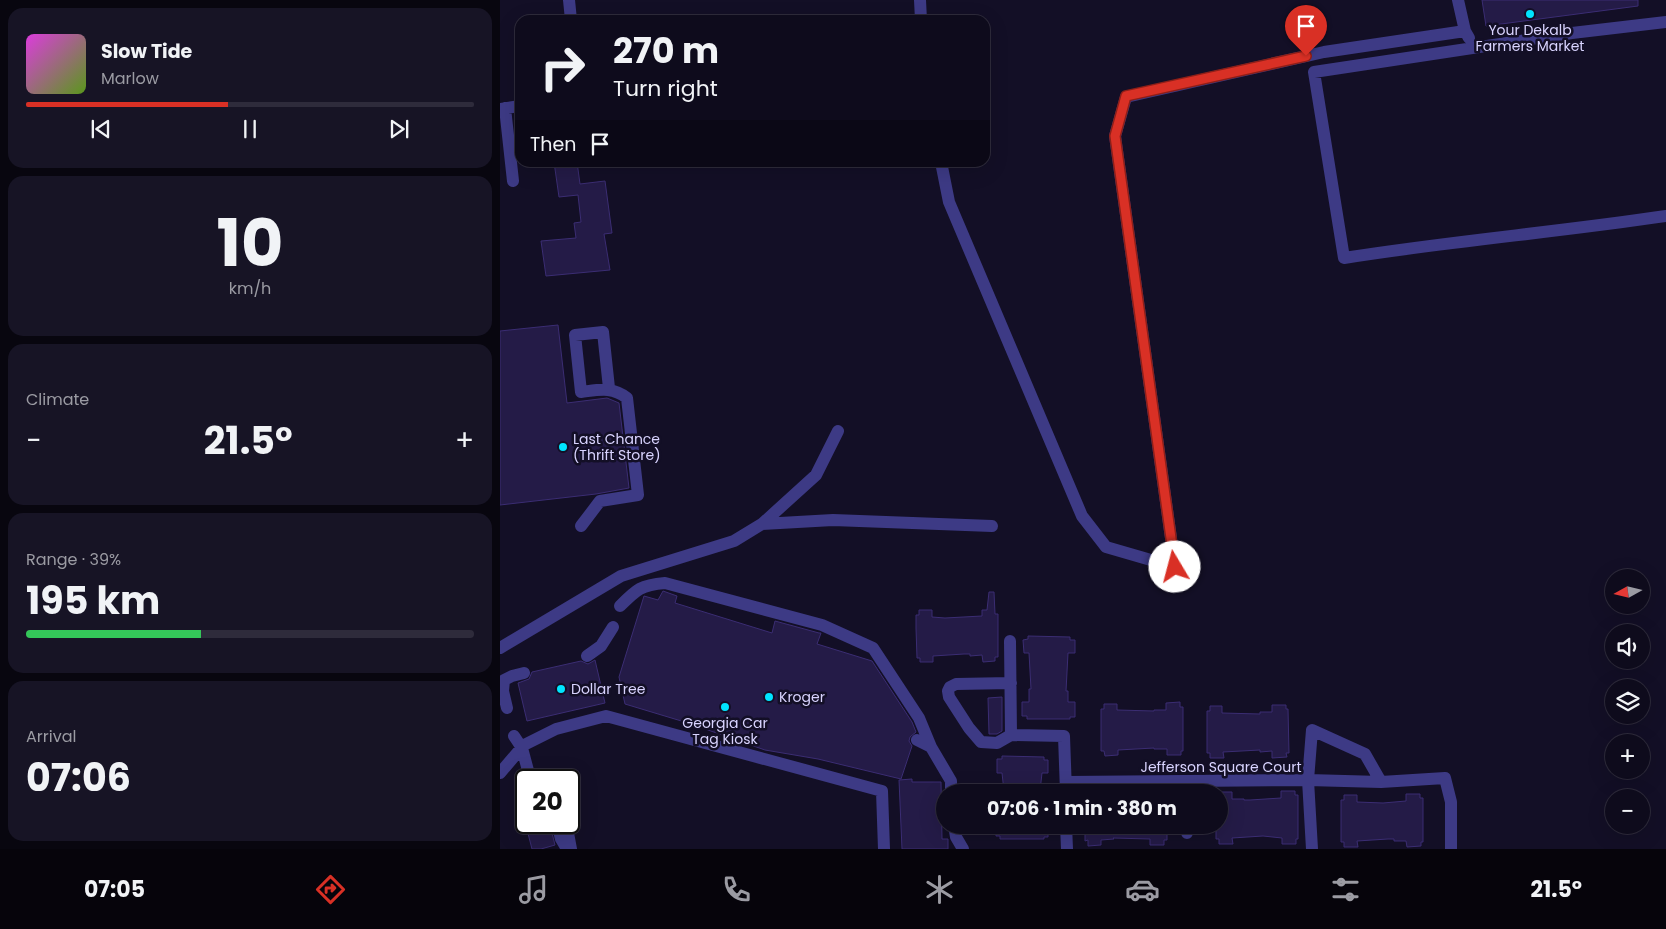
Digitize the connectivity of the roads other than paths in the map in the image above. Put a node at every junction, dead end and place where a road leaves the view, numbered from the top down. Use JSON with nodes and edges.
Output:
{"nodes":[{"id":1,"x":569,"y":0,"type":"edge"},
{"id":2,"x":920,"y":0,"type":"edge"},
{"id":3,"x":1458,"y":0,"type":"edge"},
{"id":4,"x":570,"y":15,"type":"edge"},
{"id":5,"x":921,"y":15,"type":"edge"},
{"id":6,"x":1666,"y":22,"type":"edge"},
{"id":7,"x":1465,"y":31,"type":"junction"},
{"id":8,"x":1474,"y":47,"type":"junction"},
{"id":9,"x":503,"y":108,"type":"edge"},
{"id":10,"x":942,"y":167,"type":"edge"},
{"id":11,"x":513,"y":181,"type":"dead end"},
{"id":12,"x":1666,"y":216,"type":"edge"},
{"id":13,"x":609,"y":388,"type":"junction"},
{"id":14,"x":838,"y":431,"type":"dead end"},
{"id":15,"x":762,"y":524,"type":"junction"},
{"id":16,"x":581,"y":526,"type":"dead end"},
{"id":17,"x":992,"y":526,"type":"dead end"},
{"id":18,"x":620,"y":606,"type":"dead end"},
{"id":19,"x":613,"y":627,"type":"dead end"},
{"id":20,"x":1010,"y":641,"type":"dead end"},
{"id":21,"x":500,"y":648,"type":"edge"},
{"id":22,"x":587,"y":656,"type":"dead end"},
{"id":23,"x":524,"y":673,"type":"dead end"},
{"id":24,"x":1011,"y":683,"type":"junction"},
{"id":25,"x":507,"y":708,"type":"dead end"},
{"id":26,"x":1011,"y":735,"type":"junction"},
{"id":27,"x":514,"y":736,"type":"dead end"},
{"id":28,"x":917,"y":740,"type":"dead end"},
{"id":29,"x":931,"y":747,"type":"junction"},
{"id":30,"x":522,"y":748,"type":"junction"},
{"id":31,"x":528,"y":769,"type":"edge"},
{"id":32,"x":500,"y":773,"type":"edge"},
{"id":33,"x":1308,"y":780,"type":"junction"},
{"id":34,"x":1381,"y":782,"type":"junction"},
{"id":35,"x":950,"y":784,"type":"edge"},
{"id":36,"x":1066,"y":784,"type":"edge"},
{"id":37,"x":1228,"y":785,"type":"edge"},
{"id":38,"x":562,"y":834,"type":"edge"},
{"id":39,"x":956,"y":834,"type":"edge"},
{"id":40,"x":1066,"y":834,"type":"edge"},
{"id":41,"x":569,"y":849,"type":"edge"},
{"id":42,"x":884,"y":849,"type":"edge"},
{"id":43,"x":963,"y":849,"type":"edge"},
{"id":44,"x":1066,"y":849,"type":"edge"},
{"id":45,"x":1312,"y":849,"type":"edge"},
{"id":46,"x":1451,"y":849,"type":"edge"}],
"edges":[{"from":1,"to":4,"type":"street"},
{"from":2,"to":5,"type":"street"},
{"from":3,"to":7,"type":"street"},
{"from":6,"to":8,"type":"street"},
{"from":7,"to":8,"type":"street"},
{"from":7,"to":10,"type":"street"},
{"from":8,"to":12,"type":"street"},
{"from":9,"to":11,"type":"street"},
{"from":13,"to":13,"type":"street"},
{"from":13,"to":16,"type":"street"},
{"from":14,"to":15,"type":"street"},
{"from":15,"to":17,"type":"street"},
{"from":15,"to":21,"type":"street"},
{"from":18,"to":29,"type":"street"},
{"from":19,"to":22,"type":"street"},
{"from":20,"to":24,"type":"street"},
{"from":23,"to":25,"type":"street"},
{"from":24,"to":26,"type":"street"},
{"from":24,"to":26,"type":"street"},
{"from":26,"to":36,"type":"street","name":"Jefferson Square Court"},
{"from":27,"to":30,"type":"street"},
{"from":28,"to":29,"type":"street"},
{"from":29,"to":35,"type":"street"},
{"from":30,"to":31,"type":"street"},
{"from":30,"to":32,"type":"street"},
{"from":30,"to":42,"type":"street"},
{"from":33,"to":34,"type":"street"},
{"from":33,"to":34,"type":"street"},
{"from":33,"to":37,"type":"street","name":"Jefferson Square Court"},
{"from":33,"to":45,"type":"street","name":"Jefferson Square Court"},
{"from":34,"to":46,"type":"street"},
{"from":38,"to":41,"type":"street"},
{"from":39,"to":43,"type":"street"},
{"from":40,"to":44,"type":"street"}]}
